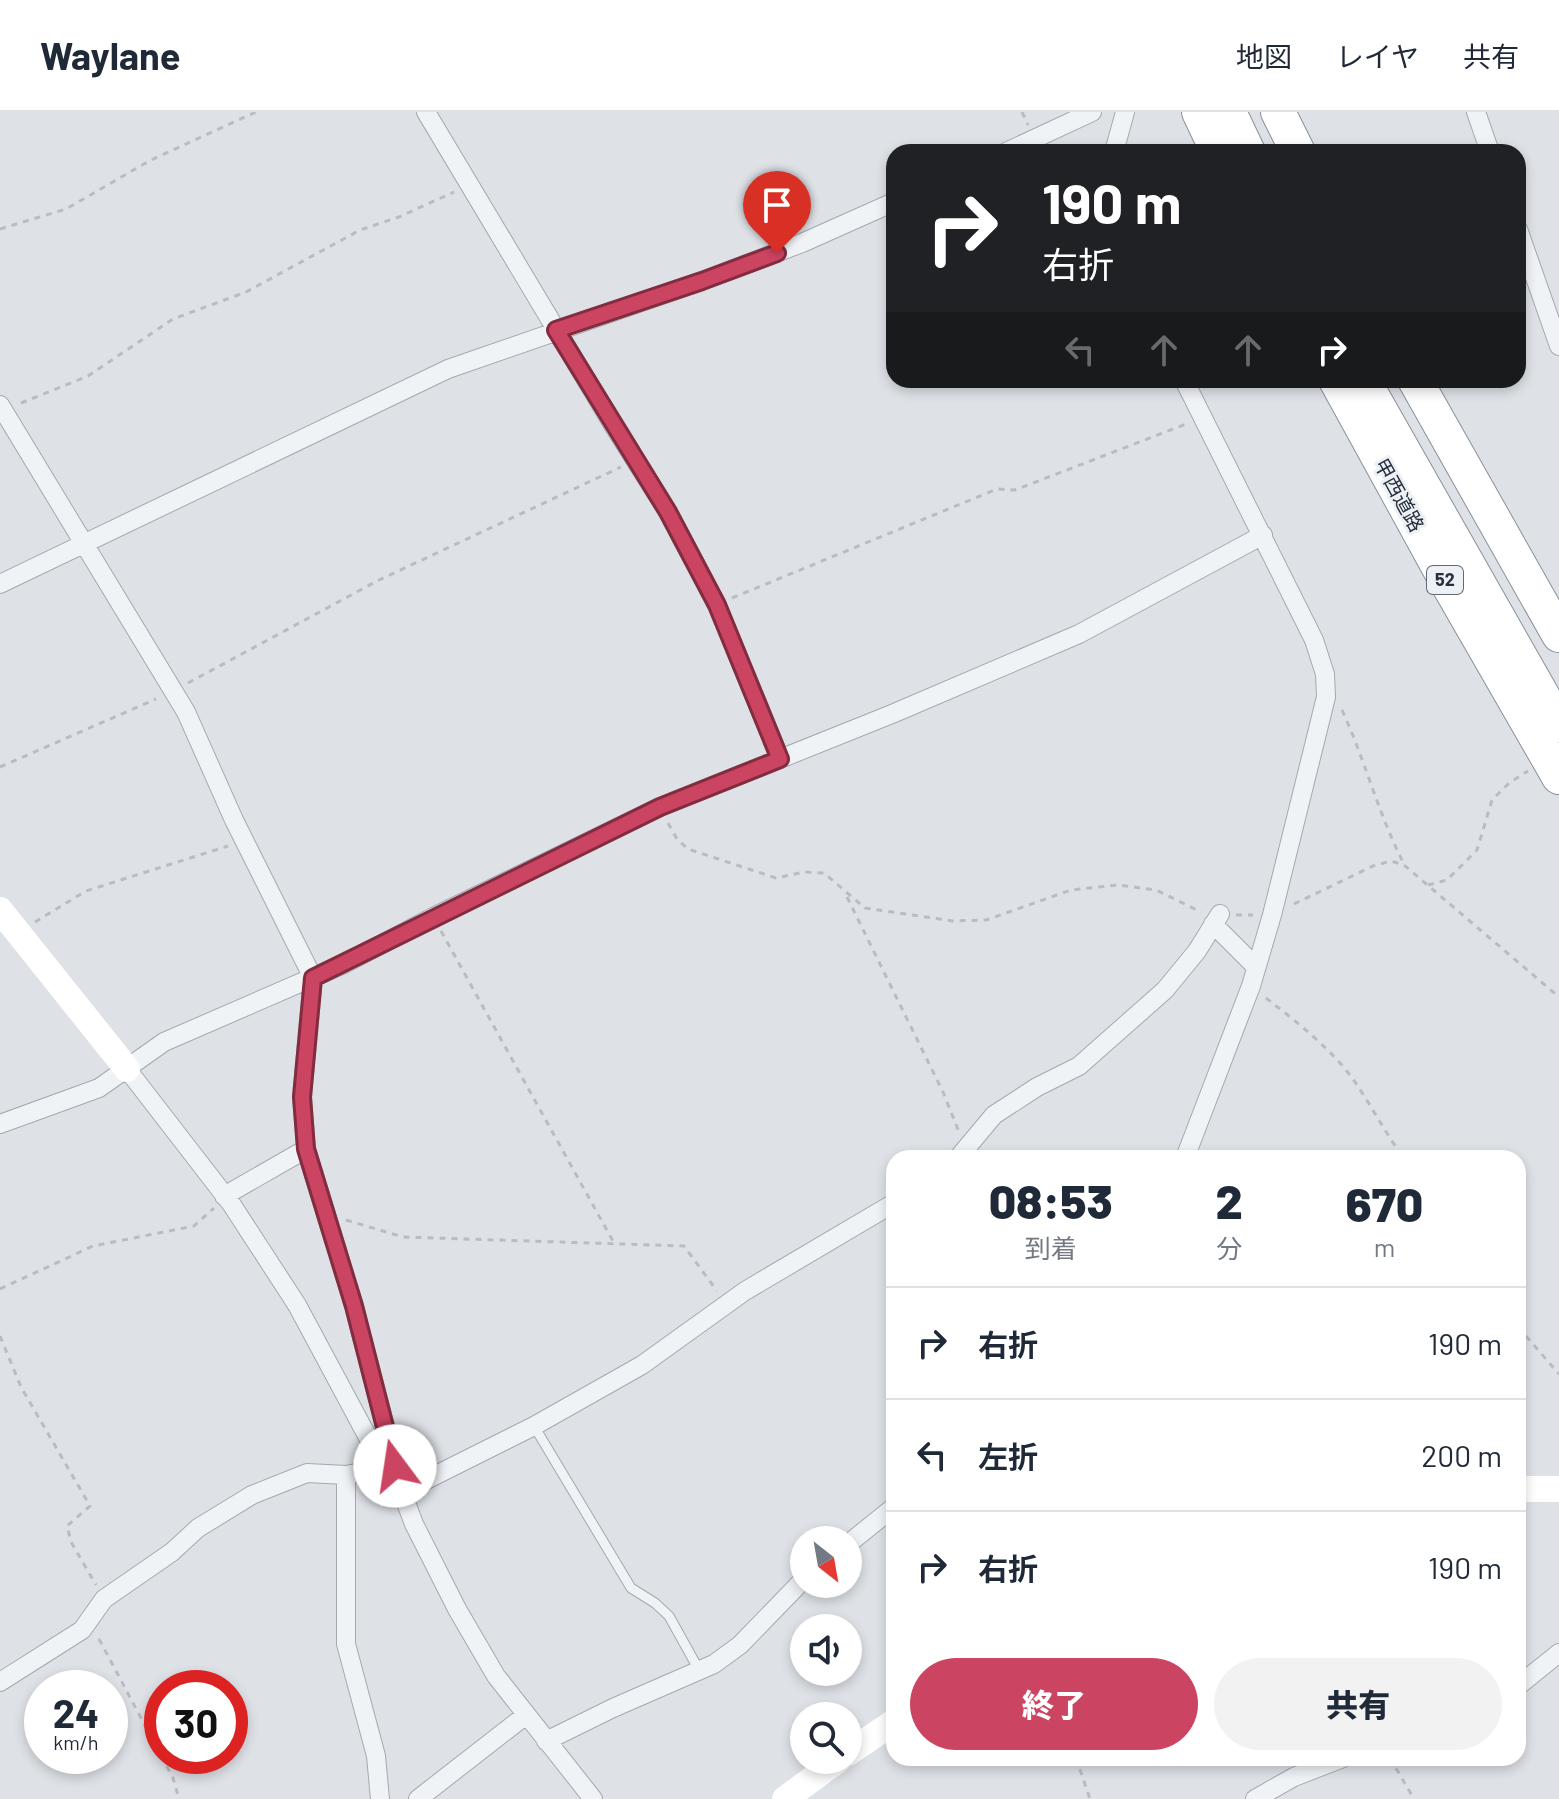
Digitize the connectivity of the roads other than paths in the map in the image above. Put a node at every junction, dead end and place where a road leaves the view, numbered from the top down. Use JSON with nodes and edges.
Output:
{"nodes":[{"id":1,"x":426,"y":112,"type":"edge"},
{"id":2,"x":1092,"y":112,"type":"edge"},
{"id":3,"x":1125,"y":112,"type":"edge"},
{"id":4,"x":1199,"y":112,"type":"edge"},
{"id":5,"x":1213,"y":112,"type":"edge"},
{"id":6,"x":1229,"y":112,"type":"edge"},
{"id":7,"x":1278,"y":112,"type":"edge"},
{"id":8,"x":1476,"y":112,"type":"edge"},
{"id":9,"x":1023,"y":144,"type":"edge"},
{"id":10,"x":1116,"y":144,"type":"edge"},
{"id":11,"x":1214,"y":144,"type":"edge"},
{"id":12,"x":1228,"y":144,"type":"edge"},
{"id":13,"x":1244,"y":144,"type":"edge"},
{"id":14,"x":1294,"y":144,"type":"edge"},
{"id":15,"x":1487,"y":144,"type":"edge"},
{"id":16,"x":886,"y":206,"type":"edge"},
{"id":17,"x":1526,"y":247,"type":"edge"},
{"id":18,"x":1553,"y":308,"type":"edge"},
{"id":19,"x":556,"y":330,"type":"junction"},
{"id":20,"x":1559,"y":346,"type":"edge"},
{"id":21,"x":1188,"y":388,"type":"edge"},
{"id":22,"x":1341,"y":388,"type":"edge"},
{"id":23,"x":1351,"y":388,"type":"edge"},
{"id":24,"x":1368,"y":388,"type":"edge"},
{"id":25,"x":1420,"y":388,"type":"edge"},
{"id":26,"x":2,"y":408,"type":"edge"},
{"id":27,"x":1263,"y":535,"type":"junction"},
{"id":28,"x":86,"y":543,"type":"junction"},
{"id":29,"x":0,"y":584,"type":"edge"},
{"id":30,"x":1559,"y":635,"type":"edge"},
{"id":31,"x":1559,"y":725,"type":"edge"},
{"id":32,"x":780,"y":759,"type":"junction"},
{"id":33,"x":1555,"y":763,"type":"edge"},
{"id":34,"x":0,"y":910,"type":"edge"},
{"id":35,"x":1256,"y":967,"type":"junction"},
{"id":36,"x":313,"y":978,"type":"junction"},
{"id":37,"x":127,"y":1069,"type":"junction"},
{"id":38,"x":0,"y":1124,"type":"edge"},
{"id":39,"x":306,"y":1149,"type":"junction"},
{"id":40,"x":965,"y":1150,"type":"edge"},
{"id":41,"x":1188,"y":1150,"type":"edge"},
{"id":42,"x":224,"y":1196,"type":"junction"},
{"id":43,"x":886,"y":1208,"type":"edge"},
{"id":44,"x":534,"y":1426,"type":"junction"},
{"id":45,"x":389,"y":1466,"type":"junction"},
{"id":46,"x":346,"y":1475,"type":"junction"},
{"id":47,"x":1526,"y":1489,"type":"edge"},
{"id":48,"x":1559,"y":1489,"type":"edge"},
{"id":49,"x":402,"y":1492,"type":"junction"},
{"id":50,"x":886,"y":1513,"type":"edge"},
{"id":51,"x":414,"y":1524,"type":"junction"},
{"id":52,"x":862,"y":1533,"type":"edge"},
{"id":53,"x":790,"y":1593,"type":"edge"},
{"id":54,"x":1559,"y":1653,"type":"edge"},
{"id":55,"x":699,"y":1670,"type":"junction"},
{"id":56,"x":1526,"y":1680,"type":"edge"},
{"id":57,"x":0,"y":1682,"type":"edge"},
{"id":58,"x":526,"y":1715,"type":"junction"},
{"id":59,"x":886,"y":1727,"type":"edge"},
{"id":60,"x":546,"y":1741,"type":"junction"},
{"id":61,"x":862,"y":1744,"type":"edge"},
{"id":62,"x":1322,"y":1766,"type":"edge"},
{"id":63,"x":819,"y":1774,"type":"edge"},
{"id":64,"x":380,"y":1799,"type":"edge"},
{"id":65,"x":418,"y":1799,"type":"edge"},
{"id":66,"x":593,"y":1799,"type":"edge"},
{"id":67,"x":785,"y":1799,"type":"edge"},
{"id":68,"x":1255,"y":1799,"type":"edge"}],
"edges":[{"from":1,"to":19,"type":"street"},
{"from":2,"to":9,"type":"street"},
{"from":3,"to":10,"type":"street"},
{"from":4,"to":11,"type":"highway"},
{"from":5,"to":12,"type":"highway"},
{"from":6,"to":13,"type":"highway"},
{"from":7,"to":14,"type":"highway"},
{"from":8,"to":15,"type":"street"},
{"from":16,"to":19,"type":"street"},
{"from":17,"to":18,"type":"street"},
{"from":18,"to":20,"type":"street"},
{"from":19,"to":28,"type":"street"},
{"from":19,"to":32,"type":"street"},
{"from":21,"to":27,"type":"street"},
{"from":22,"to":33,"type":"highway","name":"甲西道路","number":"52"},
{"from":23,"to":33,"type":"highway"},
{"from":24,"to":31,"type":"highway"},
{"from":25,"to":30,"type":"highway"},
{"from":26,"to":28,"type":"street"},
{"from":27,"to":32,"type":"street"},
{"from":27,"to":35,"type":"street"},
{"from":28,"to":29,"type":"street"},
{"from":28,"to":36,"type":"street"},
{"from":32,"to":36,"type":"street"},
{"from":34,"to":37,"type":"street"},
{"from":35,"to":40,"type":"street"},
{"from":35,"to":41,"type":"street"},
{"from":36,"to":37,"type":"street"},
{"from":36,"to":39,"type":"street"},
{"from":37,"to":38,"type":"street"},
{"from":37,"to":42,"type":"street"},
{"from":39,"to":42,"type":"street"},
{"from":39,"to":45,"type":"street"},
{"from":42,"to":45,"type":"street"},
{"from":43,"to":44,"type":"street"},
{"from":44,"to":49,"type":"street"},
{"from":44,"to":55,"type":"lane"},
{"from":45,"to":46,"type":"street"},
{"from":45,"to":49,"type":"street"},
{"from":45,"to":51,"type":"street"},
{"from":46,"to":57,"type":"street"},
{"from":46,"to":64,"type":"street"},
{"from":47,"to":48,"type":"street"},
{"from":49,"to":51,"type":"street"},
{"from":50,"to":52,"type":"street"},
{"from":51,"to":58,"type":"street"},
{"from":53,"to":55,"type":"street"},
{"from":54,"to":56,"type":"street"},
{"from":55,"to":60,"type":"street"},
{"from":58,"to":60,"type":"street"},
{"from":58,"to":65,"type":"street"},
{"from":59,"to":61,"type":"street"},
{"from":60,"to":66,"type":"street"},
{"from":62,"to":68,"type":"street"},
{"from":63,"to":67,"type":"street"}]}
